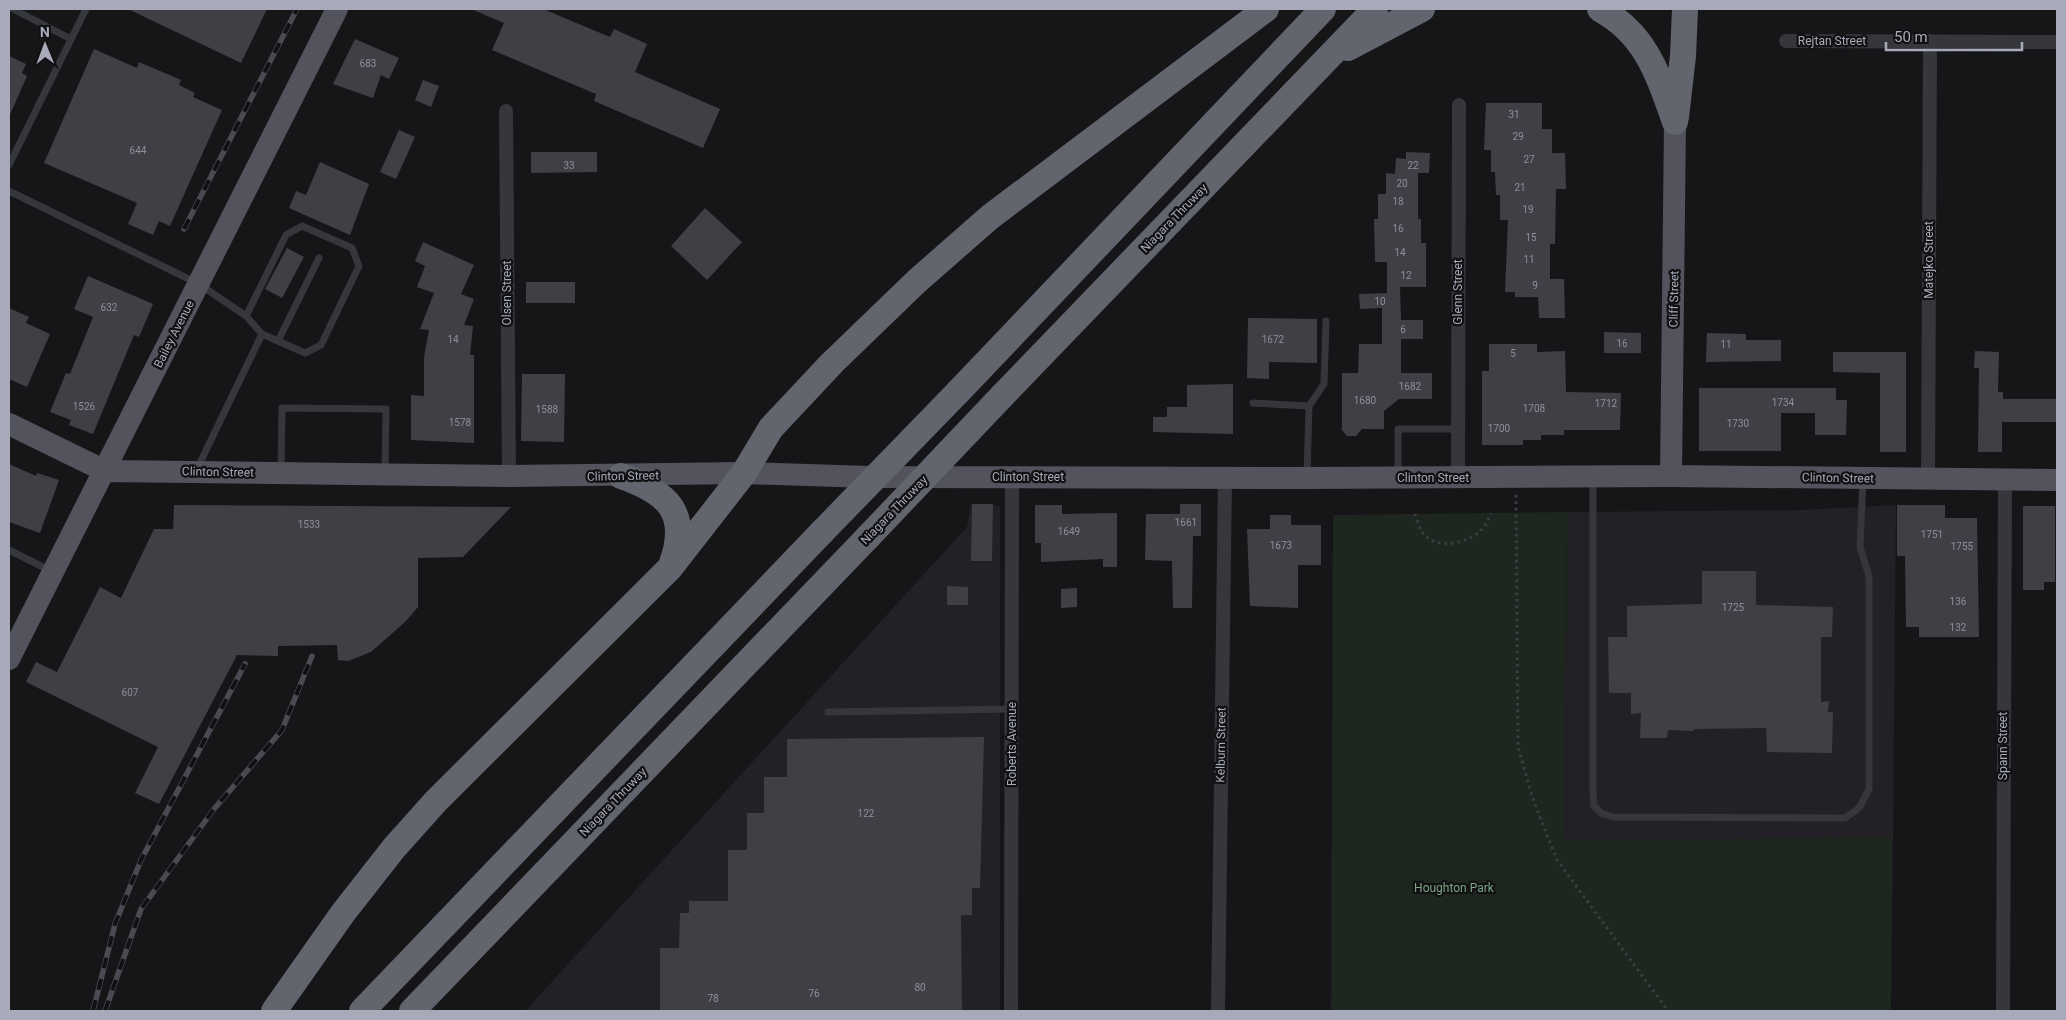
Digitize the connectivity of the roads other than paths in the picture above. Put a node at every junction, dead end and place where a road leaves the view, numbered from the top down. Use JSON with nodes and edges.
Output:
{"nodes":[{"id":1,"x":13,"y":9,"type":"edge"},
{"id":2,"x":86,"y":9,"type":"edge"},
{"id":3,"x":337,"y":9,"type":"edge"},
{"id":4,"x":1266,"y":9,"type":"edge"},
{"id":5,"x":1323,"y":9,"type":"edge"},
{"id":6,"x":1375,"y":9,"type":"edge"},
{"id":7,"x":1422,"y":9,"type":"edge"},
{"id":8,"x":1600,"y":9,"type":"edge"},
{"id":9,"x":1685,"y":9,"type":"edge"},
{"id":10,"x":71,"y":39,"type":"junction"},
{"id":11,"x":1786,"y":41,"type":"dead end"},
{"id":12,"x":1930,"y":41,"type":"junction"},
{"id":13,"x":2057,"y":42,"type":"edge"},
{"id":14,"x":1326,"y":61,"type":"junction"},
{"id":15,"x":1460,"y":105,"type":"dead end"},
{"id":16,"x":506,"y":110,"type":"dead end"},
{"id":17,"x":1675,"y":122,"type":"junction"},
{"id":18,"x":9,"y":164,"type":"edge"},
{"id":19,"x":9,"y":191,"type":"edge"},
{"id":20,"x":319,"y":258,"type":"dead end"},
{"id":21,"x":199,"y":284,"type":"junction"},
{"id":22,"x":246,"y":316,"type":"junction"},
{"id":23,"x":1326,"y":321,"type":"dead end"},
{"id":24,"x":262,"y":334,"type":"junction"},
{"id":25,"x":278,"y":341,"type":"junction"},
{"id":26,"x":1253,"y":403,"type":"dead end"},
{"id":27,"x":1309,"y":406,"type":"junction"},
{"id":28,"x":9,"y":424,"type":"edge"},
{"id":29,"x":1458,"y":429,"type":"junction"},
{"id":30,"x":105,"y":471,"type":"junction"},
{"id":31,"x":196,"y":472,"type":"junction"},
{"id":32,"x":281,"y":473,"type":"junction"},
{"id":33,"x":744,"y":473,"type":"junction"},
{"id":34,"x":385,"y":474,"type":"junction"},
{"id":35,"x":509,"y":476,"type":"junction"},
{"id":36,"x":621,"y":476,"type":"junction"},
{"id":37,"x":1671,"y":476,"type":"junction"},
{"id":38,"x":1012,"y":477,"type":"junction"},
{"id":39,"x":1593,"y":477,"type":"junction"},
{"id":40,"x":1226,"y":478,"type":"junction"},
{"id":41,"x":1307,"y":478,"type":"junction"},
{"id":42,"x":1398,"y":478,"type":"junction"},
{"id":43,"x":1458,"y":478,"type":"junction"},
{"id":44,"x":1863,"y":478,"type":"junction"},
{"id":45,"x":1928,"y":479,"type":"junction"},
{"id":46,"x":2005,"y":480,"type":"junction"},
{"id":47,"x":2057,"y":480,"type":"edge"},
{"id":48,"x":9,"y":550,"type":"edge"},
{"id":49,"x":670,"y":568,"type":"junction"},
{"id":50,"x":53,"y":572,"type":"junction"},
{"id":51,"x":9,"y":659,"type":"edge"},
{"id":52,"x":1012,"y":709,"type":"junction"},
{"id":53,"x":828,"y":712,"type":"dead end"},
{"id":54,"x":274,"y":1011,"type":"edge"},
{"id":55,"x":362,"y":1011,"type":"edge"},
{"id":56,"x":412,"y":1011,"type":"edge"},
{"id":57,"x":1011,"y":1011,"type":"edge"},
{"id":58,"x":1218,"y":1011,"type":"edge"},
{"id":59,"x":2003,"y":1011,"type":"edge"}],
"edges":[{"from":1,"to":10,"type":"lane"},
{"from":2,"to":10,"type":"lane"},
{"from":3,"to":21,"type":"main road","name":"Bailey Avenue"},
{"from":4,"to":33,"type":"highway"},
{"from":5,"to":55,"type":"highway","bridge":true},
{"from":6,"to":14,"type":"highway","name":"Niagara Thruway"},
{"from":7,"to":14,"type":"highway"},
{"from":8,"to":17,"type":"highway"},
{"from":9,"to":17,"type":"highway"},
{"from":10,"to":18,"type":"lane"},
{"from":11,"to":12,"type":"street","name":"Rejtan Street"},
{"from":12,"to":13,"type":"street","name":"Rejtan Street"},
{"from":12,"to":45,"type":"street","name":"Matejko Street"},
{"from":14,"to":56,"type":"highway","name":"Niagara Thruway","bridge":true},
{"from":15,"to":29,"type":"street","name":"Glenn Street"},
{"from":16,"to":35,"type":"street","name":"Olsen Street"},
{"from":17,"to":37,"type":"main road","name":"Cliff Street"},
{"from":19,"to":21,"type":"lane"},
{"from":20,"to":25,"type":"lane"},
{"from":21,"to":22,"type":"lane"},
{"from":21,"to":30,"type":"main road","name":"Bailey Avenue"},
{"from":22,"to":24,"type":"lane"},
{"from":22,"to":25,"type":"lane"},
{"from":23,"to":27,"type":"lane"},
{"from":24,"to":25,"type":"lane"},
{"from":24,"to":31,"type":"lane"},
{"from":26,"to":27,"type":"lane"},
{"from":27,"to":41,"type":"lane"},
{"from":28,"to":30,"type":"main road","name":"Clinton Street"},
{"from":29,"to":42,"type":"lane"},
{"from":29,"to":43,"type":"street","name":"Glenn Street"},
{"from":30,"to":31,"type":"main road","name":"Clinton Street"},
{"from":30,"to":50,"type":"main road","name":"Bailey Avenue"},
{"from":31,"to":32,"type":"main road","name":"Clinton Street"},
{"from":32,"to":34,"type":"main road","name":"Clinton Street"},
{"from":32,"to":34,"type":"lane"},
{"from":33,"to":36,"type":"main road","name":"Clinton Street"},
{"from":33,"to":38,"type":"main road","name":"Clinton Street"},
{"from":33,"to":49,"type":"highway"},
{"from":34,"to":35,"type":"main road","name":"Clinton Street"},
{"from":35,"to":36,"type":"main road","name":"Clinton Street"},
{"from":36,"to":49,"type":"highway"},
{"from":37,"to":39,"type":"main road","name":"Clinton Street"},
{"from":37,"to":44,"type":"main road","name":"Clinton Street"},
{"from":38,"to":40,"type":"main road","name":"Clinton Street"},
{"from":38,"to":52,"type":"street","name":"Roberts Avenue"},
{"from":39,"to":43,"type":"main road","name":"Clinton Street"},
{"from":39,"to":44,"type":"lane"},
{"from":40,"to":41,"type":"main road","name":"Clinton Street"},
{"from":40,"to":58,"type":"street","name":"Kelburn Street"},
{"from":41,"to":42,"type":"main road","name":"Clinton Street"},
{"from":42,"to":43,"type":"main road","name":"Clinton Street"},
{"from":44,"to":45,"type":"main road","name":"Clinton Street"},
{"from":45,"to":46,"type":"main road","name":"Clinton Street"},
{"from":46,"to":47,"type":"main road","name":"Clinton Street"},
{"from":46,"to":59,"type":"street","name":"Spann Street"},
{"from":48,"to":50,"type":"lane"},
{"from":49,"to":54,"type":"highway"},
{"from":50,"to":51,"type":"main road","name":"Bailey Avenue"},
{"from":52,"to":53,"type":"lane"},
{"from":52,"to":57,"type":"street","name":"Roberts Avenue"}]}
